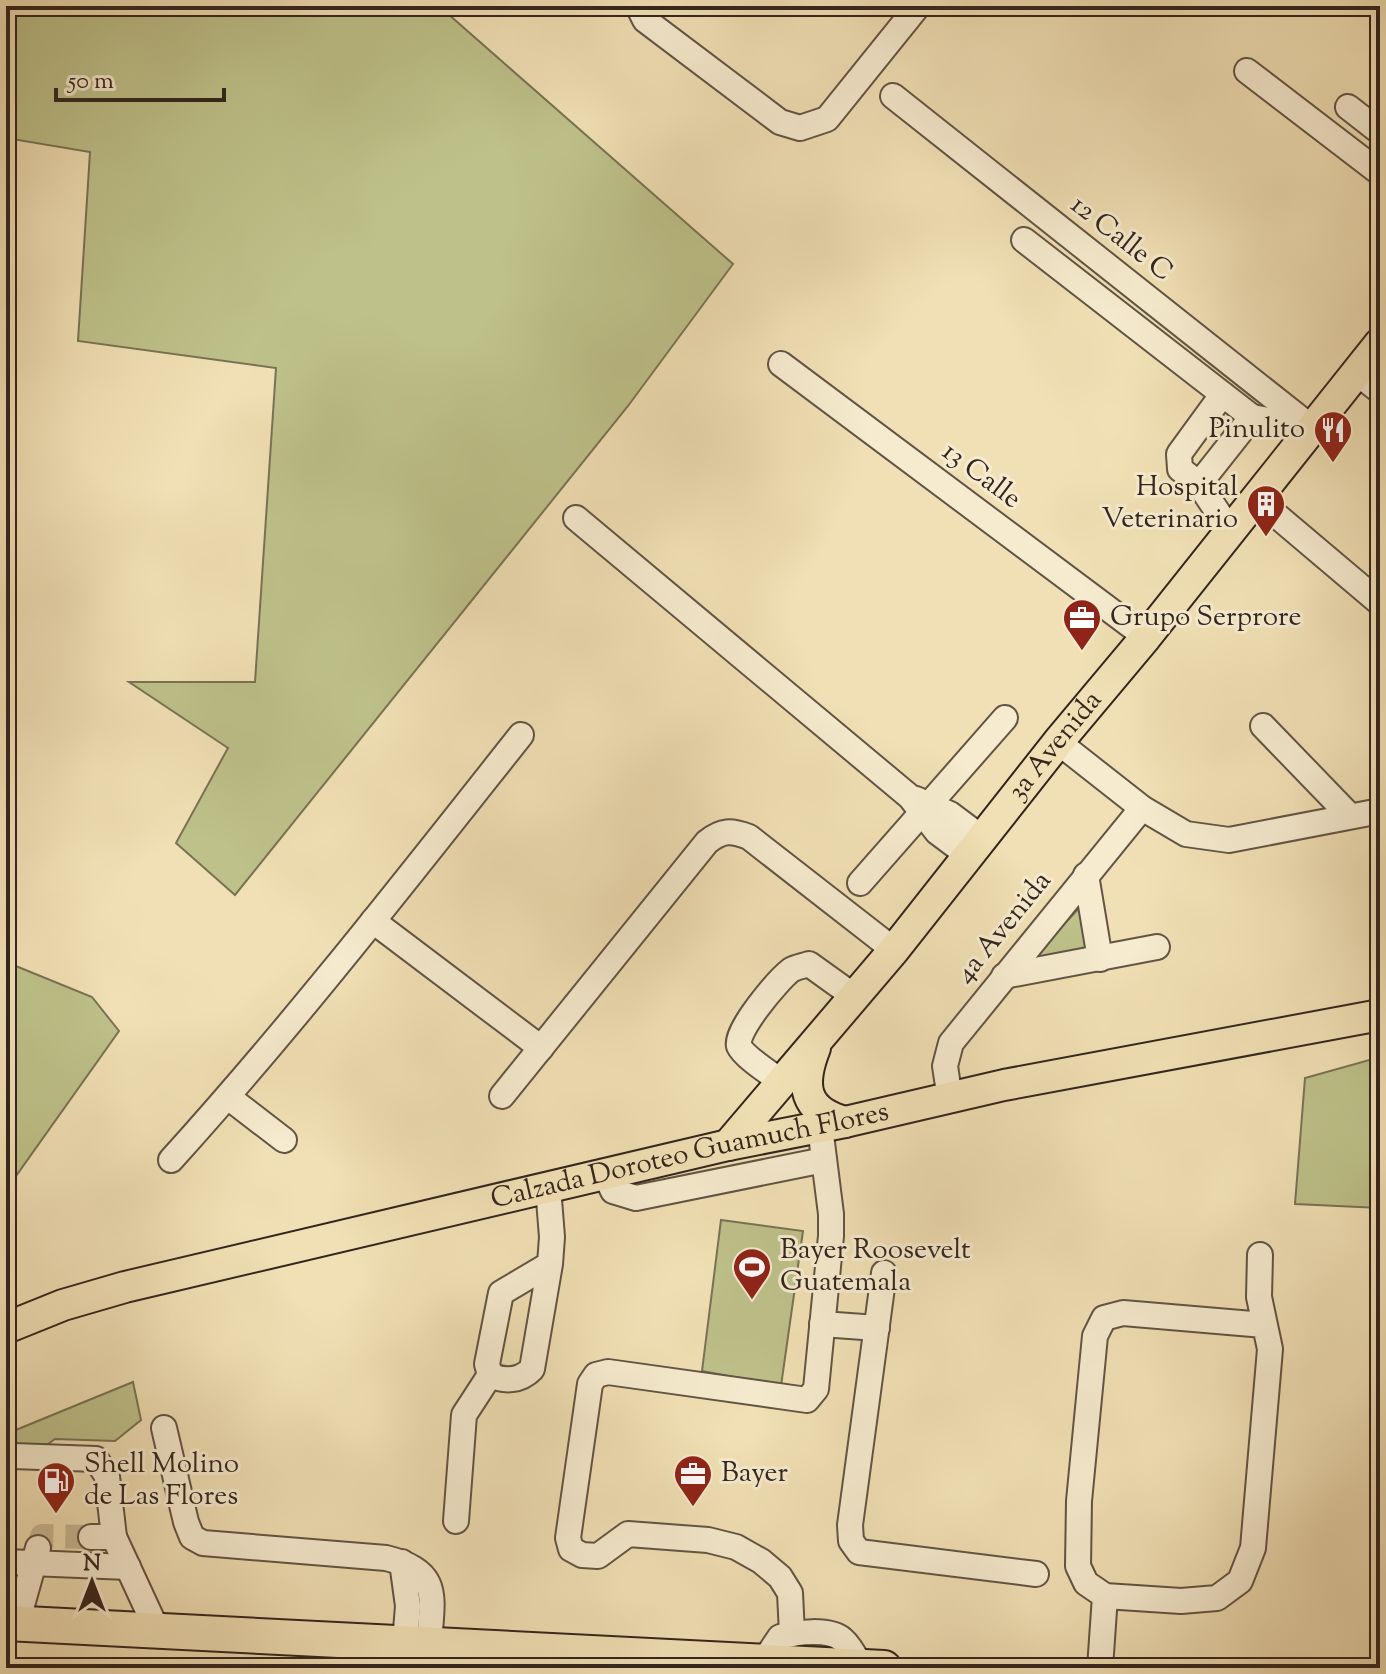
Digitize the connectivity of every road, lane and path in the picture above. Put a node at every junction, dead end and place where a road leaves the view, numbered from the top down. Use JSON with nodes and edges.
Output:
{"nodes":[{"id":1,"x":638,"y":6,"type":"edge"},
{"id":2,"x":918,"y":6,"type":"edge"},
{"id":3,"x":1247,"y":71,"type":"dead end"},
{"id":4,"x":893,"y":96,"type":"dead end"},
{"id":5,"x":1348,"y":107,"type":"dead end"},
{"id":6,"x":1380,"y":132,"type":"edge"},
{"id":7,"x":1380,"y":173,"type":"edge"},
{"id":8,"x":1024,"y":240,"type":"dead end"},
{"id":9,"x":1380,"y":343,"type":"edge"},
{"id":10,"x":781,"y":364,"type":"dead end"},
{"id":11,"x":1356,"y":372,"type":"junction"},
{"id":12,"x":1380,"y":391,"type":"edge"},
{"id":13,"x":1222,"y":395,"type":"junction"},
{"id":14,"x":1252,"y":417,"type":"junction"},
{"id":15,"x":1312,"y":428,"type":"junction"},
{"id":16,"x":1199,"y":484,"type":"junction"},
{"id":17,"x":1257,"y":499,"type":"junction"},
{"id":18,"x":576,"y":518,"type":"dead end"},
{"id":19,"x":1231,"y":532,"type":"junction"},
{"id":20,"x":1380,"y":603,"type":"edge"},
{"id":21,"x":1146,"y":637,"type":"junction"},
{"id":22,"x":1005,"y":718,"type":"dead end"},
{"id":23,"x":1263,"y":726,"type":"dead end"},
{"id":24,"x":521,"y":735,"type":"dead end"},
{"id":25,"x":1058,"y":742,"type":"junction"},
{"id":26,"x":921,"y":805,"type":"junction"},
{"id":27,"x":1142,"y":808,"type":"junction"},
{"id":28,"x":1380,"y":811,"type":"edge"},
{"id":29,"x":1350,"y":816,"type":"junction"},
{"id":30,"x":976,"y":847,"type":"junction"},
{"id":31,"x":1086,"y":875,"type":"junction"},
{"id":32,"x":860,"y":883,"type":"dead end"},
{"id":33,"x":373,"y":921,"type":"junction"},
{"id":34,"x":1157,"y":947,"type":"dead end"},
{"id":35,"x":894,"y":950,"type":"junction"},
{"id":36,"x":1100,"y":959,"type":"junction"},
{"id":37,"x":1004,"y":976,"type":"junction"},
{"id":38,"x":855,"y":997,"type":"junction"},
{"id":39,"x":1380,"y":1015,"type":"edge"},
{"id":40,"x":819,"y":1039,"type":"junction"},
{"id":41,"x":541,"y":1048,"type":"junction"},
{"id":42,"x":782,"y":1082,"type":"junction"},
{"id":43,"x":502,"y":1096,"type":"dead end"},
{"id":44,"x":228,"y":1097,"type":"junction"},
{"id":45,"x":950,"y":1099,"type":"junction"},
{"id":46,"x":833,"y":1125,"type":"junction"},
{"id":47,"x":284,"y":1140,"type":"dead end"},
{"id":48,"x":728,"y":1145,"type":"junction"},
{"id":49,"x":171,"y":1160,"type":"dead end"},
{"id":50,"x":824,"y":1160,"type":"junction"},
{"id":51,"x":605,"y":1174,"type":"junction"},
{"id":52,"x":548,"y":1187,"type":"junction"},
{"id":53,"x":1260,"y":1255,"type":"dead end"},
{"id":54,"x":550,"y":1264,"type":"junction"},
{"id":55,"x":884,"y":1273,"type":"dead end"},
{"id":56,"x":822,"y":1324,"type":"junction"},
{"id":57,"x":1264,"y":1325,"type":"junction"},
{"id":58,"x":6,"y":1328,"type":"edge"},
{"id":59,"x":877,"y":1328,"type":"junction"},
{"id":60,"x":490,"y":1375,"type":"junction"},
{"id":61,"x":164,"y":1428,"type":"dead end"},
{"id":62,"x":6,"y":1458,"type":"edge"},
{"id":63,"x":456,"y":1521,"type":"dead end"},
{"id":64,"x":36,"y":1556,"type":"junction"},
{"id":65,"x":6,"y":1562,"type":"edge"},
{"id":66,"x":128,"y":1567,"type":"junction"},
{"id":67,"x":1036,"y":1574,"type":"dead end"},
{"id":68,"x":1105,"y":1596,"type":"junction"},
{"id":69,"x":12,"y":1623,"type":"edge"},
{"id":70,"x":157,"y":1630,"type":"junction"},
{"id":71,"x":792,"y":1634,"type":"junction"},
{"id":72,"x":417,"y":1644,"type":"junction"},
{"id":73,"x":581,"y":1654,"type":"junction"},
{"id":74,"x":764,"y":1661,"type":"junction"},
{"id":75,"x":873,"y":1667,"type":"edge"},
{"id":76,"x":643,"y":1668,"type":"edge"},
{"id":77,"x":1100,"y":1668,"type":"edge"}],
"edges":[{"from":1,"to":2,"type":"street"},
{"from":3,"to":7,"type":"street"},
{"from":4,"to":15,"type":"street","name":"12 Calle C"},
{"from":5,"to":6,"type":"street"},
{"from":8,"to":13,"type":"street"},
{"from":9,"to":11,"type":"main road","name":"3a Avenida"},
{"from":10,"to":21,"type":"street","name":"13 Calle"},
{"from":11,"to":12,"type":"street"},
{"from":11,"to":15,"type":"main road","name":"3a Avenida"},
{"from":13,"to":14,"type":"street"},
{"from":13,"to":16,"type":"street"},
{"from":14,"to":15,"type":"street"},
{"from":14,"to":16,"type":"street"},
{"from":15,"to":17,"type":"main road","name":"3a Avenida"},
{"from":16,"to":19,"type":"street"},
{"from":17,"to":19,"type":"main road","name":"3a Avenida"},
{"from":17,"to":20,"type":"street"},
{"from":18,"to":26,"type":"street"},
{"from":19,"to":21,"type":"main road","name":"3a Avenida"},
{"from":21,"to":25,"type":"main road","name":"3a Avenida"},
{"from":22,"to":26,"type":"street"},
{"from":23,"to":29,"type":"street"},
{"from":24,"to":33,"type":"street"},
{"from":25,"to":27,"type":"street"},
{"from":25,"to":30,"type":"main road","name":"3a Avenida"},
{"from":26,"to":30,"type":"street"},
{"from":26,"to":32,"type":"street"},
{"from":27,"to":29,"type":"street"},
{"from":27,"to":31,"type":"street","name":"4a Avenida"},
{"from":28,"to":29,"type":"street"},
{"from":30,"to":35,"type":"main road","name":"3a Avenida"},
{"from":31,"to":36,"type":"street"},
{"from":31,"to":37,"type":"street","name":"4a Avenida"},
{"from":33,"to":41,"type":"street"},
{"from":33,"to":44,"type":"street"},
{"from":34,"to":36,"type":"street"},
{"from":35,"to":38,"type":"main road","name":"3a Avenida"},
{"from":35,"to":41,"type":"street"},
{"from":36,"to":37,"type":"street"},
{"from":37,"to":45,"type":"street","name":"4a Avenida"},
{"from":38,"to":40,"type":"main road","name":"3a Avenida"},
{"from":38,"to":42,"type":"street"},
{"from":39,"to":45,"type":"main road","name":"Calzada Doroteo Guamuch Flores"},
{"from":40,"to":42,"type":"main road","name":"3a Avenida"},
{"from":40,"to":46,"type":"main road"},
{"from":41,"to":43,"type":"street"},
{"from":42,"to":48,"type":"main road","name":"3a Avenida"},
{"from":44,"to":47,"type":"street"},
{"from":44,"to":49,"type":"street"},
{"from":45,"to":46,"type":"main road","name":"Calzada Doroteo Guamuch Flores"},
{"from":46,"to":48,"type":"main road","name":"Calzada Doroteo Guamuch Flores"},
{"from":46,"to":50,"type":"street"},
{"from":48,"to":51,"type":"main road","name":"Calzada Doroteo Guamuch Flores"},
{"from":50,"to":51,"type":"street"},
{"from":50,"to":56,"type":"street"},
{"from":51,"to":52,"type":"main road","name":"Calzada Doroteo Guamuch Flores"},
{"from":52,"to":54,"type":"street"},
{"from":52,"to":58,"type":"main road","name":"Calzada Doroteo Guamuch Flores"},
{"from":53,"to":57,"type":"street"},
{"from":54,"to":60,"type":"street"},
{"from":54,"to":60,"type":"street"},
{"from":55,"to":59,"type":"street"},
{"from":56,"to":59,"type":"street"},
{"from":56,"to":71,"type":"street"},
{"from":57,"to":68,"type":"street"},
{"from":57,"to":68,"type":"street"},
{"from":59,"to":67,"type":"street"},
{"from":60,"to":63,"type":"street"},
{"from":61,"to":72,"type":"street"},
{"from":62,"to":66,"type":"street"},
{"from":64,"to":65,"type":"street"},
{"from":64,"to":66,"type":"street"},
{"from":64,"to":69,"type":"street"},
{"from":66,"to":70,"type":"street"},
{"from":68,"to":77,"type":"street"},
{"from":69,"to":70,"type":"highway"},
{"from":70,"to":72,"type":"highway"},
{"from":71,"to":74,"type":"street"},
{"from":71,"to":75,"type":"street"},
{"from":72,"to":73,"type":"highway"},
{"from":73,"to":74,"type":"highway"},
{"from":73,"to":76,"type":"highway"},
{"from":74,"to":75,"type":"highway"}]}
